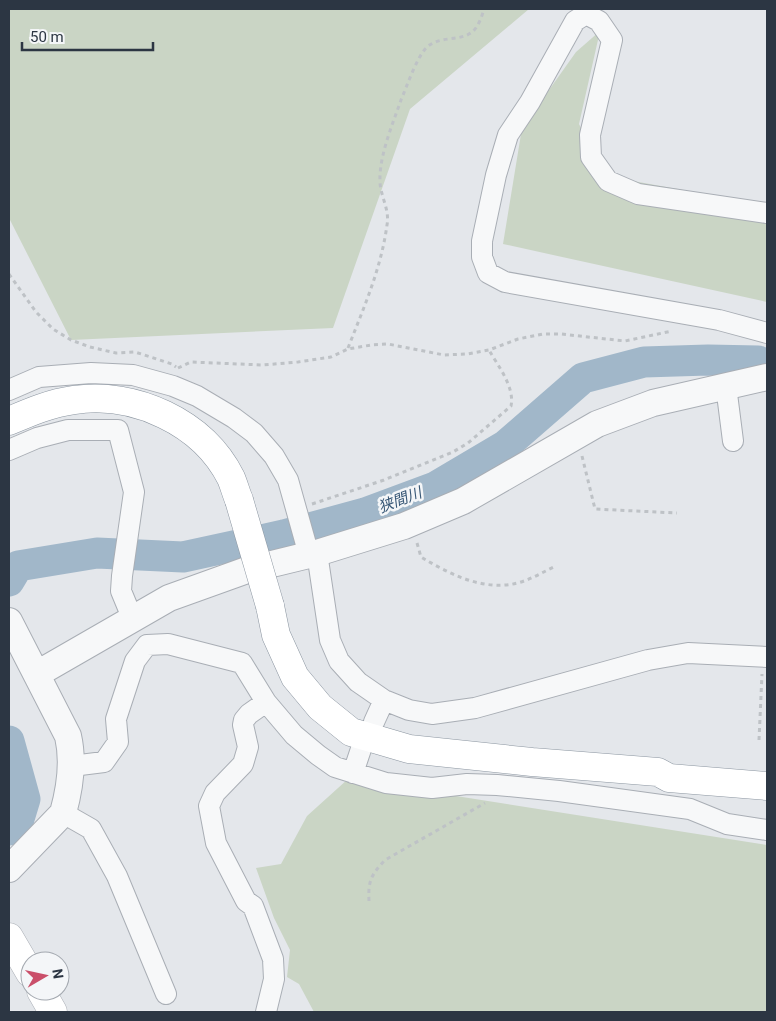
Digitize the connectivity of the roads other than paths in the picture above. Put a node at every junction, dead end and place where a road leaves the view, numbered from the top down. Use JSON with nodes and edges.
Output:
{"nodes":[{"id":1,"x":767,"y":213,"type":"edge"},
{"id":2,"x":767,"y":333,"type":"edge"},
{"id":3,"x":767,"y":377,"type":"edge"},
{"id":4,"x":732,"y":384,"type":"junction"},
{"id":5,"x":9,"y":390,"type":"edge"},
{"id":6,"x":9,"y":421,"type":"edge"},
{"id":7,"x":733,"y":441,"type":"dead end"},
{"id":8,"x":9,"y":450,"type":"edge"},
{"id":9,"x":313,"y":554,"type":"junction"},
{"id":10,"x":133,"y":620,"type":"junction"},
{"id":11,"x":11,"y":626,"type":"edge"},
{"id":12,"x":765,"y":657,"type":"edge"},
{"id":13,"x":37,"y":674,"type":"junction"},
{"id":14,"x":384,"y":700,"type":"junction"},
{"id":15,"x":266,"y":702,"type":"junction"},
{"id":16,"x":374,"y":722,"type":"dead end"},
{"id":17,"x":361,"y":749,"type":"dead end"},
{"id":18,"x":72,"y":766,"type":"junction"},
{"id":19,"x":658,"y":772,"type":"junction"},
{"id":20,"x":767,"y":772,"type":"edge"},
{"id":21,"x":353,"y":773,"type":"junction"},
{"id":22,"x":767,"y":786,"type":"edge"},
{"id":23,"x":63,"y":813,"type":"junction"},
{"id":24,"x":767,"y":830,"type":"edge"},
{"id":25,"x":9,"y":869,"type":"edge"},
{"id":26,"x":9,"y":937,"type":"edge"},
{"id":27,"x":20,"y":956,"type":"edge"},
{"id":28,"x":166,"y":994,"type":"dead end"},
{"id":29,"x":46,"y":1001,"type":"edge"},
{"id":30,"x":53,"y":1012,"type":"edge"},
{"id":31,"x":266,"y":1012,"type":"edge"}],
"edges":[{"from":1,"to":2,"type":"street"},
{"from":3,"to":4,"type":"street"},
{"from":4,"to":7,"type":"street"},
{"from":4,"to":9,"type":"street"},
{"from":5,"to":9,"type":"street"},
{"from":6,"to":19,"type":"main road","bridge":true},
{"from":8,"to":10,"type":"street"},
{"from":9,"to":10,"type":"street"},
{"from":9,"to":14,"type":"street"},
{"from":10,"to":13,"type":"street"},
{"from":11,"to":13,"type":"street"},
{"from":12,"to":14,"type":"street"},
{"from":13,"to":18,"type":"street"},
{"from":14,"to":16,"type":"street"},
{"from":15,"to":18,"type":"street"},
{"from":15,"to":21,"type":"street"},
{"from":15,"to":31,"type":"street"},
{"from":17,"to":21,"type":"street"},
{"from":18,"to":23,"type":"street"},
{"from":19,"to":20,"type":"main road"},
{"from":19,"to":22,"type":"main road"},
{"from":21,"to":24,"type":"street"},
{"from":23,"to":25,"type":"street"},
{"from":23,"to":28,"type":"street"},
{"from":26,"to":27,"type":"main road"},
{"from":29,"to":30,"type":"main road"}]}
